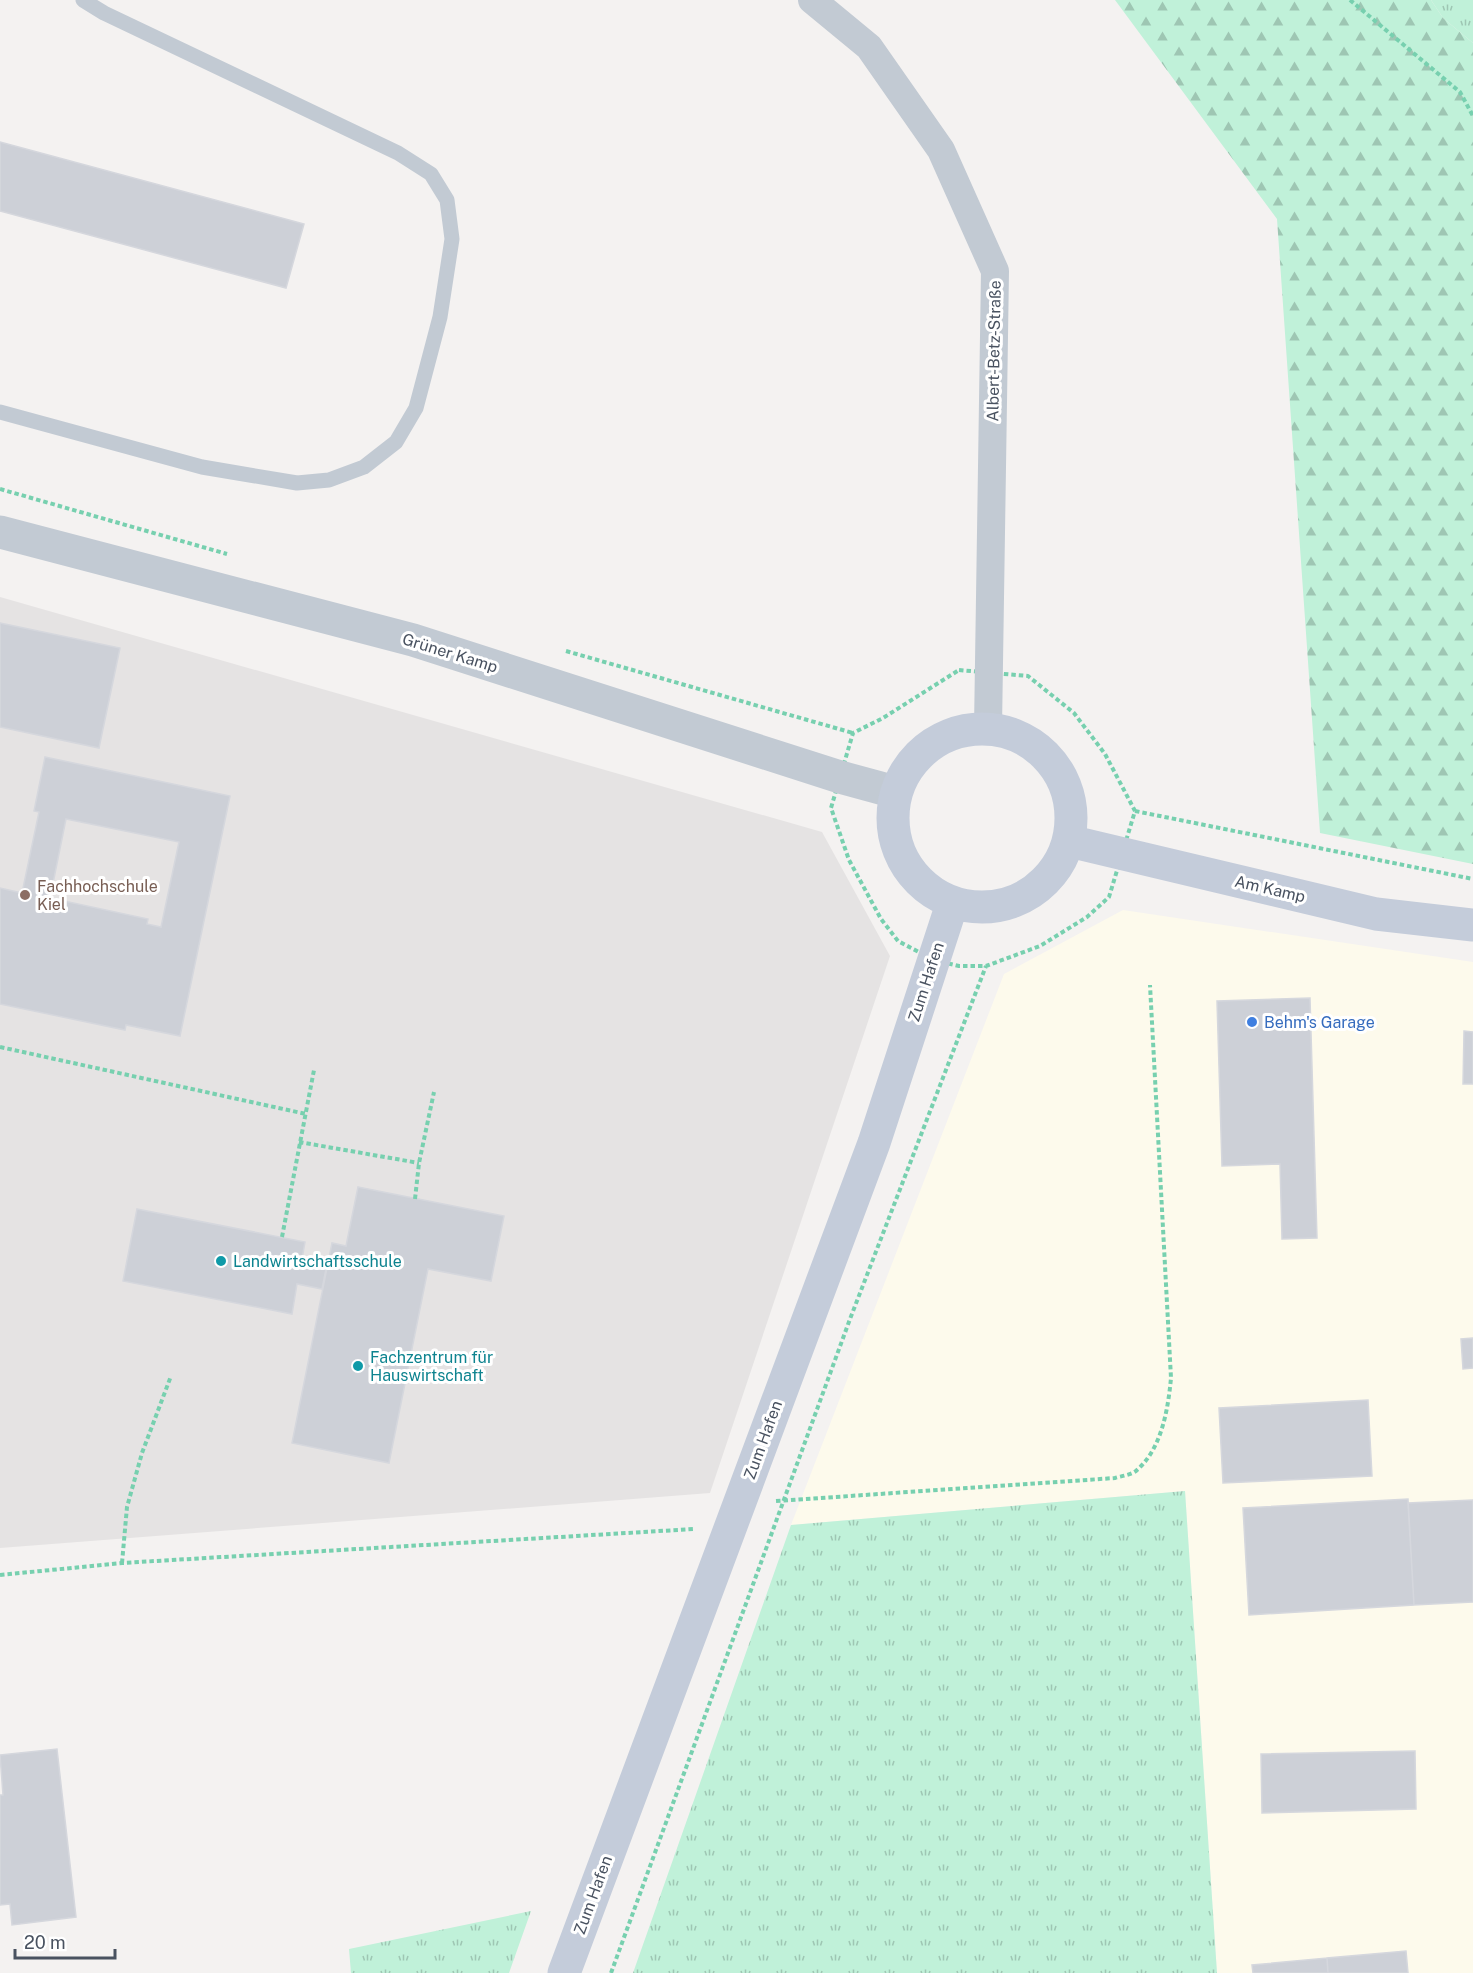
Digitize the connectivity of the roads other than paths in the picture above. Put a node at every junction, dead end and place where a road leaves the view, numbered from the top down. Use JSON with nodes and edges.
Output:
{"nodes":[{"id":1,"x":84,"y":0,"type":"edge"},
{"id":2,"x":812,"y":0,"type":"edge"},
{"id":3,"x":0,"y":412,"type":"edge"},
{"id":4,"x":0,"y":532,"type":"edge"},
{"id":5,"x":988,"y":728,"type":"junction"},
{"id":6,"x":895,"y":792,"type":"junction"},
{"id":7,"x":1070,"y":841,"type":"junction"},
{"id":8,"x":952,"y":904,"type":"junction"},
{"id":9,"x":1473,"y":925,"type":"edge"},
{"id":10,"x":564,"y":1973,"type":"edge"}],
"edges":[{"from":1,"to":3,"type":"lane"},
{"from":2,"to":5,"type":"street","name":"Albert-Betz-Straße"},
{"from":4,"to":6,"type":"street","name":"Grüner Kamp"},
{"from":5,"to":6,"type":"main road"},
{"from":5,"to":7,"type":"main road"},
{"from":6,"to":8,"type":"main road"},
{"from":7,"to":8,"type":"main road"},
{"from":7,"to":9,"type":"main road","name":"Am Kamp"},
{"from":8,"to":10,"type":"main road","name":"Zum Hafen"}]}
